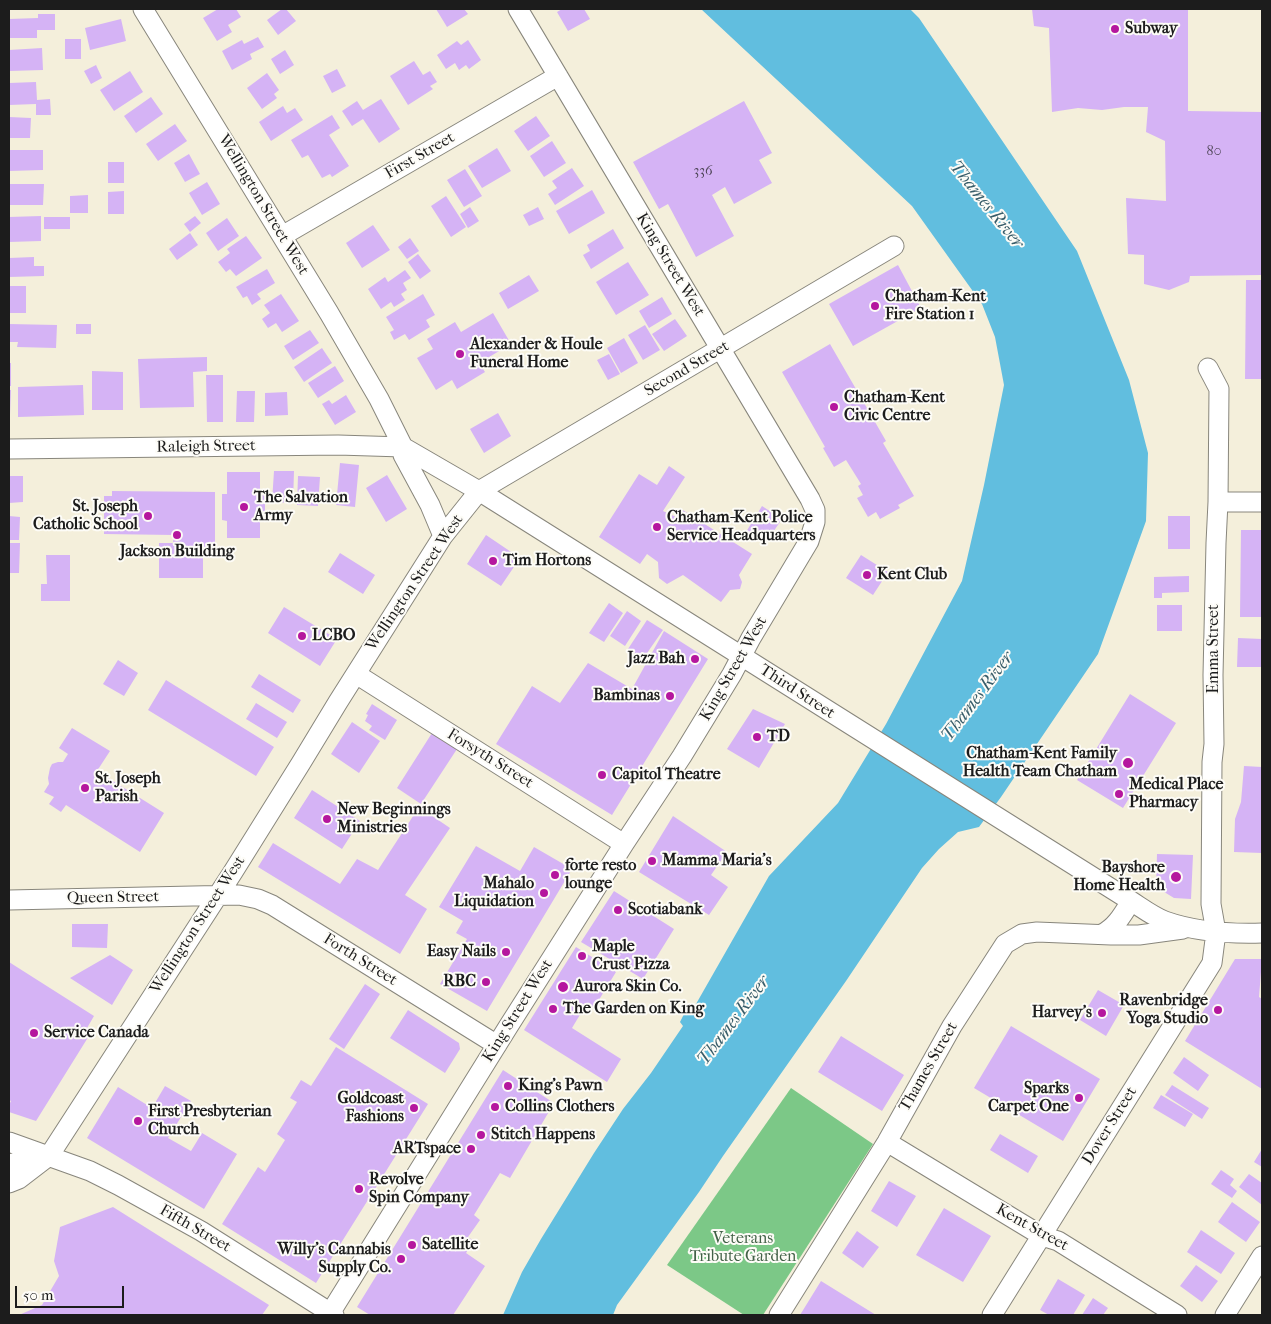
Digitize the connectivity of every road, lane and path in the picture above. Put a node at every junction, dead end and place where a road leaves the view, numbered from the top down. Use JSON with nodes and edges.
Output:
{"nodes":[{"id":1,"x":143,"y":9,"type":"edge"},
{"id":2,"x":518,"y":9,"type":"edge"},
{"id":3,"x":558,"y":76,"type":"junction"},
{"id":4,"x":282,"y":236,"type":"junction"},
{"id":5,"x":894,"y":246,"type":"dead end"},
{"id":6,"x":720,"y":350,"type":"junction"},
{"id":7,"x":1208,"y":368,"type":"dead end"},
{"id":8,"x":403,"y":447,"type":"junction"},
{"id":9,"x":9,"y":448,"type":"edge"},
{"id":10,"x":479,"y":491,"type":"junction"},
{"id":11,"x":1218,"y":502,"type":"junction"},
{"id":12,"x":1262,"y":502,"type":"edge"},
{"id":13,"x":443,"y":536,"type":"junction"},
{"id":14,"x":741,"y":656,"type":"junction"},
{"id":15,"x":356,"y":674,"type":"junction"},
{"id":16,"x":624,"y":844,"type":"junction"},
{"id":17,"x":217,"y":897,"type":"junction"},
{"id":18,"x":9,"y":900,"type":"edge"},
{"id":19,"x":1131,"y":902,"type":"junction"},
{"id":20,"x":1191,"y":928,"type":"junction"},
{"id":21,"x":1216,"y":932,"type":"junction"},
{"id":22,"x":1262,"y":933,"type":"edge"},
{"id":23,"x":1102,"y":934,"type":"junction"},
{"id":24,"x":497,"y":1045,"type":"junction"},
{"id":25,"x":9,"y":1142,"type":"edge"},
{"id":26,"x":887,"y":1142,"type":"junction"},
{"id":27,"x":48,"y":1156,"type":"junction"},
{"id":28,"x":9,"y":1164,"type":"edge"},
{"id":29,"x":9,"y":1184,"type":"edge"},
{"id":30,"x":1042,"y":1236,"type":"junction"},
{"id":31,"x":1262,"y":1256,"type":"edge"},
{"id":32,"x":331,"y":1314,"type":"edge"},
{"id":33,"x":779,"y":1315,"type":"edge"},
{"id":34,"x":992,"y":1315,"type":"edge"},
{"id":35,"x":1177,"y":1315,"type":"edge"},
{"id":36,"x":1225,"y":1315,"type":"edge"}],
"edges":[{"from":1,"to":4,"type":"street","name":"Wellington Street West"},
{"from":2,"to":3,"type":"street","name":"King Street West"},
{"from":3,"to":4,"type":"street","name":"First Street"},
{"from":3,"to":6,"type":"street","name":"King Street West"},
{"from":4,"to":8,"type":"street","name":"Wellington Street West"},
{"from":5,"to":6,"type":"street","name":"Second Street"},
{"from":6,"to":10,"type":"street","name":"Second Street"},
{"from":6,"to":14,"type":"street","name":"King Street West"},
{"from":7,"to":11,"type":"street","name":"Emma Street"},
{"from":8,"to":9,"type":"street","name":"Raleigh Street"},
{"from":8,"to":10,"type":"street"},
{"from":8,"to":13,"type":"street","name":"Wellington Street West"},
{"from":10,"to":13,"type":"street","name":"Wellington Street West"},
{"from":10,"to":14,"type":"street","name":"Third Street"},
{"from":11,"to":12,"type":"street"},
{"from":11,"to":21,"type":"street","name":"Emma Street"},
{"from":13,"to":15,"type":"street","name":"Wellington Street West"},
{"from":14,"to":16,"type":"street","name":"King Street West"},
{"from":14,"to":19,"type":"street","name":"Third Street"},
{"from":15,"to":16,"type":"street","name":"Forsyth Street"},
{"from":15,"to":17,"type":"street","name":"Wellington Street West"},
{"from":16,"to":24,"type":"street","name":"King Street West"},
{"from":17,"to":18,"type":"street","name":"Queen Street"},
{"from":17,"to":24,"type":"street","name":"Forth Street"},
{"from":17,"to":27,"type":"street","name":"Wellington Street West"},
{"from":19,"to":20,"type":"street","name":"Third Street"},
{"from":19,"to":23,"type":"street"},
{"from":20,"to":21,"type":"street"},
{"from":20,"to":23,"type":"street","name":"Thames Street"},
{"from":21,"to":22,"type":"street"},
{"from":21,"to":30,"type":"street","name":"Dover Street"},
{"from":23,"to":26,"type":"street","name":"Thames Street"},
{"from":24,"to":32,"type":"street","name":"King Street West"},
{"from":25,"to":27,"type":"street","name":"Fifth Street"},
{"from":26,"to":30,"type":"street","name":"Kent Street"},
{"from":26,"to":33,"type":"street","name":"Thames Street"},
{"from":27,"to":28,"type":"street"},
{"from":27,"to":29,"type":"street","name":"Wellington Street West"},
{"from":27,"to":32,"type":"street","name":"Fifth Street"},
{"from":30,"to":34,"type":"street","name":"Dover Street"},
{"from":30,"to":35,"type":"street","name":"Kent Street"},
{"from":31,"to":36,"type":"street"}]}
